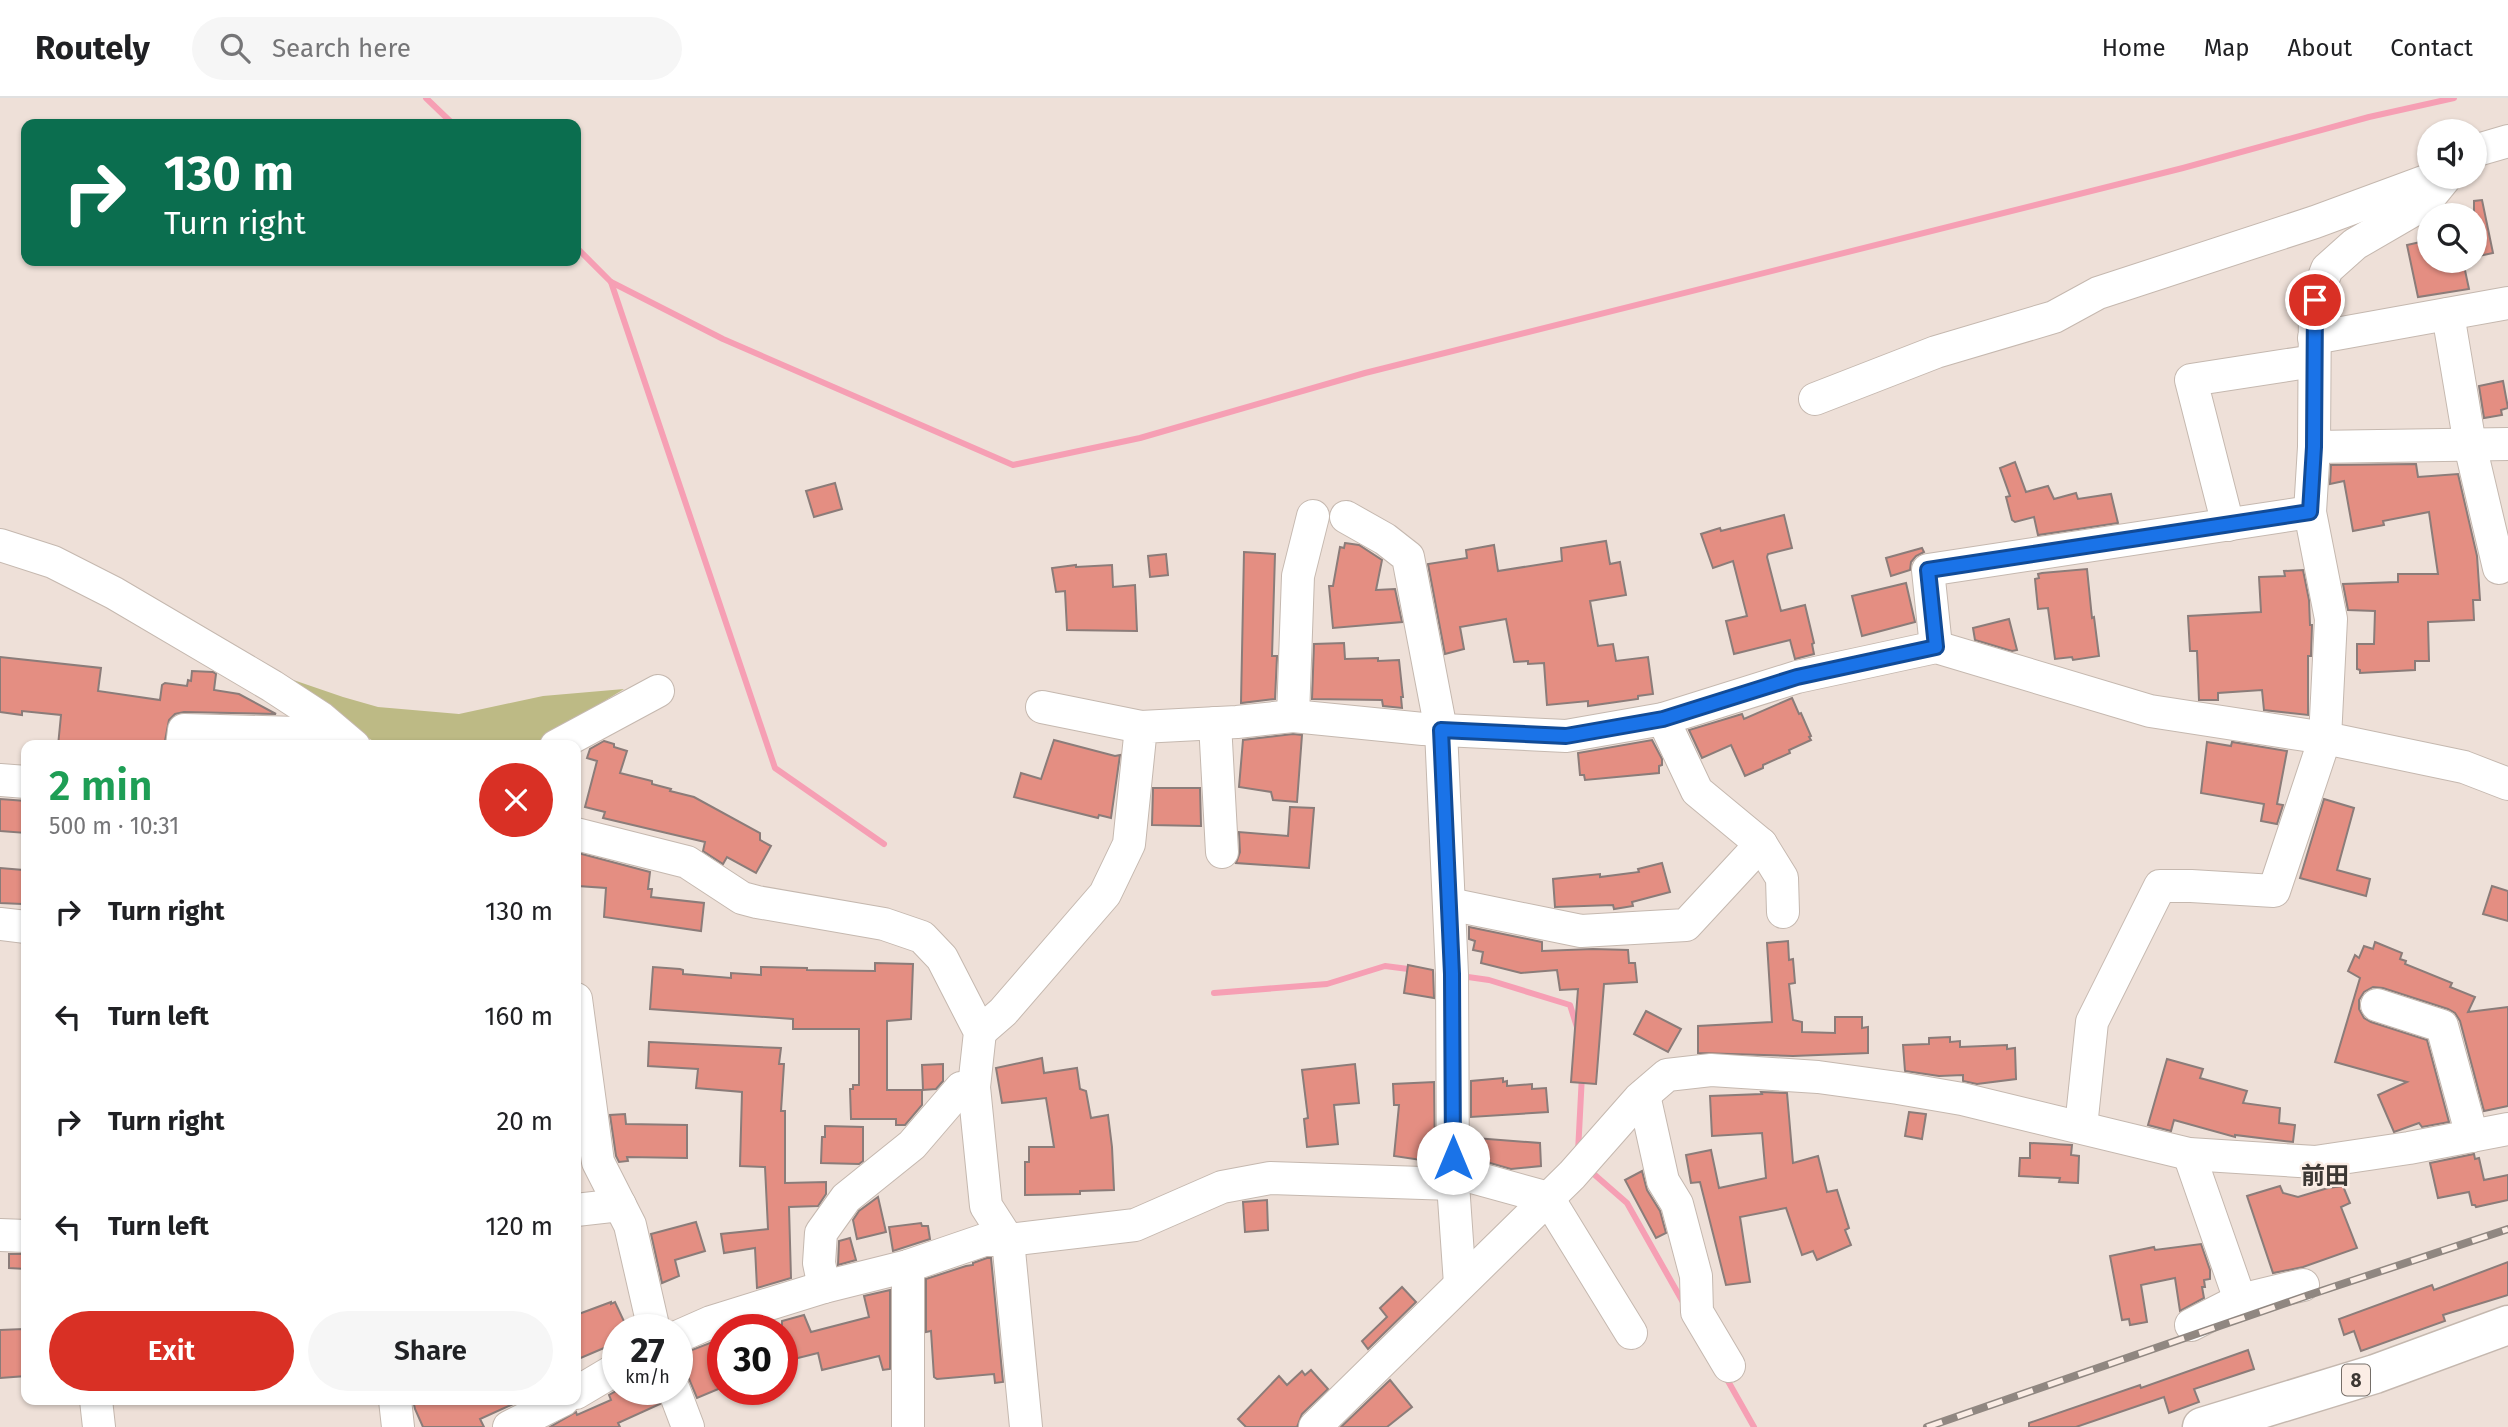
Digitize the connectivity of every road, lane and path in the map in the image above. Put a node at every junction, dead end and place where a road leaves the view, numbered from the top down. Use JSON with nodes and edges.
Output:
{"nodes":[{"id":1,"x":2508,"y":141,"type":"edge"},
{"id":2,"x":2487,"y":147,"type":"edge"},
{"id":3,"x":2508,"y":163,"type":"edge"},
{"id":4,"x":2487,"y":167,"type":"edge"},
{"id":5,"x":2417,"y":184,"type":"edge"},
{"id":6,"x":2436,"y":189,"type":"edge"},
{"id":7,"x":2508,"y":303,"type":"edge"},
{"id":8,"x":2448,"y":314,"type":"junction"},
{"id":9,"x":2314,"y":350,"type":"junction"},
{"id":10,"x":1815,"y":399,"type":"dead end"},
{"id":11,"x":2508,"y":444,"type":"edge"},
{"id":12,"x":2470,"y":445,"type":"junction"},
{"id":13,"x":2314,"y":447,"type":"junction"},
{"id":14,"x":2310,"y":512,"type":"junction"},
{"id":15,"x":1313,"y":516,"type":"dead end"},
{"id":16,"x":1346,"y":517,"type":"dead end"},
{"id":17,"x":2228,"y":525,"type":"junction"},
{"id":18,"x":0,"y":545,"type":"edge"},
{"id":19,"x":2500,"y":568,"type":"dead end"},
{"id":20,"x":1936,"y":647,"type":"junction"},
{"id":21,"x":658,"y":691,"type":"dead end"},
{"id":22,"x":1042,"y":707,"type":"dead end"},
{"id":23,"x":1293,"y":716,"type":"junction"},
{"id":24,"x":1663,"y":719,"type":"junction"},
{"id":25,"x":1215,"y":723,"type":"junction"},
{"id":26,"x":1141,"y":727,"type":"junction"},
{"id":27,"x":1441,"y":730,"type":"junction"},
{"id":28,"x":2325,"y":738,"type":"junction"},
{"id":29,"x":183,"y":740,"type":"edge"},
{"id":30,"x":307,"y":740,"type":"edge"},
{"id":31,"x":347,"y":740,"type":"edge"},
{"id":32,"x":567,"y":740,"type":"edge"},
{"id":33,"x":0,"y":780,"type":"edge"},
{"id":34,"x":21,"y":782,"type":"edge"},
{"id":35,"x":2508,"y":784,"type":"edge"},
{"id":36,"x":581,"y":835,"type":"edge"},
{"id":37,"x":1761,"y":844,"type":"junction"},
{"id":38,"x":1222,"y":852,"type":"dead end"},
{"id":39,"x":1449,"y":904,"type":"junction"},
{"id":40,"x":1783,"y":912,"type":"dead end"},
{"id":41,"x":0,"y":924,"type":"edge"},
{"id":42,"x":21,"y":926,"type":"edge"},
{"id":43,"x":2377,"y":1005,"type":"dead end"},
{"id":44,"x":980,"y":1032,"type":"junction"},
{"id":45,"x":581,"y":1040,"type":"edge"},
{"id":46,"x":974,"y":1087,"type":"junction"},
{"id":47,"x":1644,"y":1095,"type":"junction"},
{"id":48,"x":2081,"y":1127,"type":"junction"},
{"id":49,"x":2508,"y":1129,"type":"edge"},
{"id":50,"x":2472,"y":1136,"type":"junction"},
{"id":51,"x":2189,"y":1154,"type":"junction"},
{"id":52,"x":1453,"y":1184,"type":"junction"},
{"id":53,"x":1548,"y":1198,"type":"junction"},
{"id":54,"x":620,"y":1205,"type":"junction"},
{"id":55,"x":581,"y":1209,"type":"edge"},
{"id":56,"x":0,"y":1235,"type":"edge"},
{"id":57,"x":21,"y":1236,"type":"edge"},
{"id":58,"x":1008,"y":1240,"type":"junction"},
{"id":59,"x":908,"y":1266,"type":"junction"},
{"id":60,"x":1460,"y":1284,"type":"junction"},
{"id":61,"x":2303,"y":1285,"type":"dead end"},
{"id":62,"x":824,"y":1287,"type":"junction"},
{"id":63,"x":2240,"y":1300,"type":"junction"},
{"id":64,"x":650,"y":1314,"type":"edge"},
{"id":65,"x":2190,"y":1325,"type":"dead end"},
{"id":66,"x":2508,"y":1325,"type":"edge"},
{"id":67,"x":693,"y":1330,"type":"edge"},
{"id":68,"x":1631,"y":1333,"type":"dead end"},
{"id":69,"x":1729,"y":1366,"type":"dead end"},
{"id":70,"x":602,"y":1378,"type":"edge"},
{"id":71,"x":581,"y":1390,"type":"edge"},
{"id":72,"x":97,"y":1405,"type":"edge"},
{"id":73,"x":396,"y":1405,"type":"edge"},
{"id":74,"x":553,"y":1405,"type":"edge"},
{"id":75,"x":680,"y":1405,"type":"edge"},
{"id":76,"x":99,"y":1427,"type":"edge"},
{"id":77,"x":398,"y":1427,"type":"edge"},
{"id":78,"x":509,"y":1427,"type":"edge"},
{"id":79,"x":688,"y":1427,"type":"edge"},
{"id":80,"x":908,"y":1427,"type":"edge"},
{"id":81,"x":1026,"y":1427,"type":"edge"},
{"id":82,"x":1315,"y":1427,"type":"edge"},
{"id":83,"x":2202,"y":1427,"type":"edge"}],
"edges":[{"from":1,"to":2,"type":"street"},
{"from":3,"to":4,"type":"street"},
{"from":5,"to":10,"type":"street"},
{"from":6,"to":9,"type":"street"},
{"from":7,"to":8,"type":"street"},
{"from":8,"to":9,"type":"street"},
{"from":8,"to":12,"type":"street"},
{"from":9,"to":13,"type":"street"},
{"from":9,"to":17,"type":"street"},
{"from":11,"to":12,"type":"street"},
{"from":12,"to":13,"type":"street"},
{"from":12,"to":19,"type":"street"},
{"from":13,"to":14,"type":"street"},
{"from":14,"to":17,"type":"street"},
{"from":14,"to":28,"type":"street"},
{"from":15,"to":23,"type":"street"},
{"from":16,"to":27,"type":"street"},
{"from":17,"to":20,"type":"street"},
{"from":18,"to":31,"type":"street"},
{"from":20,"to":24,"type":"street"},
{"from":20,"to":28,"type":"street"},
{"from":21,"to":32,"type":"street"},
{"from":22,"to":26,"type":"street"},
{"from":23,"to":25,"type":"street"},
{"from":23,"to":27,"type":"street"},
{"from":24,"to":27,"type":"street"},
{"from":24,"to":37,"type":"street"},
{"from":25,"to":26,"type":"street"},
{"from":25,"to":38,"type":"street"},
{"from":26,"to":44,"type":"street"},
{"from":27,"to":39,"type":"street"},
{"from":28,"to":35,"type":"street"},
{"from":28,"to":48,"type":"street"},
{"from":29,"to":30,"type":"street"},
{"from":33,"to":34,"type":"street"},
{"from":36,"to":44,"type":"street"},
{"from":37,"to":39,"type":"street"},
{"from":37,"to":40,"type":"street"},
{"from":39,"to":52,"type":"street"},
{"from":41,"to":42,"type":"street"},
{"from":43,"to":50,"type":"street"},
{"from":44,"to":46,"type":"street"},
{"from":45,"to":54,"type":"street"},
{"from":46,"to":58,"type":"street"},
{"from":46,"to":62,"type":"street"},
{"from":47,"to":48,"type":"street"},
{"from":47,"to":53,"type":"street"},
{"from":47,"to":69,"type":"street"},
{"from":48,"to":51,"type":"street"},
{"from":49,"to":50,"type":"street"},
{"from":50,"to":51,"type":"street"},
{"from":51,"to":63,"type":"street"},
{"from":52,"to":53,"type":"street"},
{"from":52,"to":58,"type":"street"},
{"from":52,"to":60,"type":"street"},
{"from":53,"to":60,"type":"street"},
{"from":53,"to":68,"type":"street"},
{"from":54,"to":55,"type":"street"},
{"from":54,"to":64,"type":"street"},
{"from":56,"to":57,"type":"street"},
{"from":58,"to":59,"type":"street"},
{"from":58,"to":81,"type":"street"},
{"from":59,"to":62,"type":"street"},
{"from":59,"to":80,"type":"street"},
{"from":60,"to":82,"type":"street"},
{"from":61,"to":63,"type":"street"},
{"from":62,"to":67,"type":"street"},
{"from":63,"to":65,"type":"street"},
{"from":66,"to":83,"type":"main road","number":"8"},
{"from":70,"to":71,"type":"street"},
{"from":72,"to":76,"type":"street"},
{"from":73,"to":77,"type":"street"},
{"from":74,"to":78,"type":"street"},
{"from":75,"to":79,"type":"street"}]}
